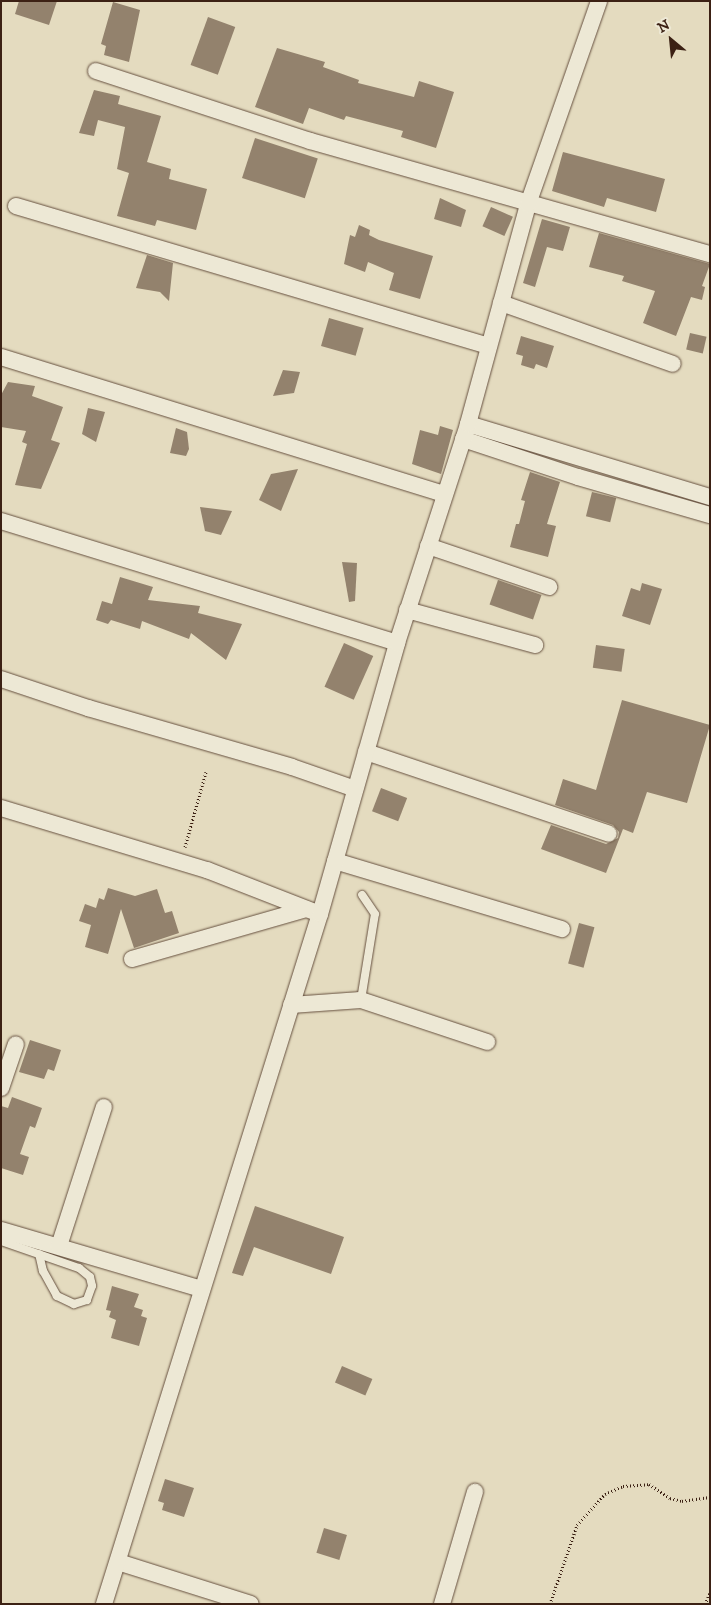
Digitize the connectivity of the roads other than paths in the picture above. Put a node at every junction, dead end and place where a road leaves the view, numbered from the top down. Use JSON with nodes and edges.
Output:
{"nodes":[{"id":1,"x":599,"y":1,"type":"edge"},
{"id":2,"x":96,"y":71,"type":"dead end"},
{"id":3,"x":528,"y":204,"type":"junction"},
{"id":4,"x":16,"y":206,"type":"dead end"},
{"id":5,"x":710,"y":254,"type":"edge"},
{"id":6,"x":501,"y":304,"type":"junction"},
{"id":7,"x":489,"y":346,"type":"junction"},
{"id":8,"x":1,"y":357,"type":"edge"},
{"id":9,"x":673,"y":364,"type":"dead end"},
{"id":10,"x":466,"y":431,"type":"junction"},
{"id":11,"x":444,"y":494,"type":"junction"},
{"id":12,"x":710,"y":497,"type":"edge"},
{"id":13,"x":710,"y":515,"type":"edge"},
{"id":14,"x":1,"y":521,"type":"edge"},
{"id":15,"x":428,"y":546,"type":"junction"},
{"id":16,"x":549,"y":587,"type":"dead end"},
{"id":17,"x":407,"y":610,"type":"junction"},
{"id":18,"x":397,"y":643,"type":"junction"},
{"id":19,"x":536,"y":645,"type":"dead end"},
{"id":20,"x":1,"y":678,"type":"edge"},
{"id":21,"x":366,"y":752,"type":"junction"},
{"id":22,"x":355,"y":789,"type":"junction"},
{"id":23,"x":1,"y":808,"type":"edge"},
{"id":24,"x":609,"y":834,"type":"dead end"},
{"id":25,"x":335,"y":861,"type":"junction"},
{"id":26,"x":362,"y":895,"type":"dead end"},
{"id":27,"x":313,"y":911,"type":"junction"},
{"id":28,"x":562,"y":929,"type":"dead end"},
{"id":29,"x":132,"y":959,"type":"dead end"},
{"id":30,"x":361,"y":1000,"type":"junction"},
{"id":31,"x":291,"y":1005,"type":"junction"},
{"id":32,"x":487,"y":1042,"type":"dead end"},
{"id":33,"x":16,"y":1044,"type":"dead end"},
{"id":34,"x":1,"y":1088,"type":"edge"},
{"id":35,"x":104,"y":1107,"type":"dead end"},
{"id":36,"x":1,"y":1230,"type":"edge"},
{"id":37,"x":1,"y":1241,"type":"edge"},
{"id":38,"x":59,"y":1246,"type":"junction"},
{"id":39,"x":39,"y":1254,"type":"junction"},
{"id":40,"x":201,"y":1289,"type":"junction"},
{"id":41,"x":475,"y":1492,"type":"dead end"},
{"id":42,"x":118,"y":1562,"type":"junction"},
{"id":43,"x":104,"y":1604,"type":"edge"},
{"id":44,"x":251,"y":1604,"type":"edge"},
{"id":45,"x":442,"y":1604,"type":"edge"}],
"edges":[{"from":1,"to":3,"type":"street"},
{"from":2,"to":3,"type":"street"},
{"from":3,"to":5,"type":"street"},
{"from":3,"to":6,"type":"street"},
{"from":4,"to":7,"type":"street"},
{"from":6,"to":7,"type":"street"},
{"from":6,"to":9,"type":"street"},
{"from":7,"to":10,"type":"street"},
{"from":8,"to":11,"type":"street"},
{"from":10,"to":11,"type":"street"},
{"from":10,"to":12,"type":"street"},
{"from":10,"to":13,"type":"street"},
{"from":11,"to":15,"type":"street"},
{"from":14,"to":18,"type":"street"},
{"from":15,"to":16,"type":"street"},
{"from":15,"to":17,"type":"street"},
{"from":17,"to":18,"type":"street"},
{"from":17,"to":19,"type":"street"},
{"from":18,"to":21,"type":"street"},
{"from":20,"to":22,"type":"street"},
{"from":21,"to":22,"type":"street"},
{"from":21,"to":24,"type":"street"},
{"from":22,"to":25,"type":"street"},
{"from":23,"to":27,"type":"street"},
{"from":25,"to":27,"type":"street"},
{"from":25,"to":28,"type":"street"},
{"from":26,"to":30,"type":"lane"},
{"from":27,"to":29,"type":"street"},
{"from":27,"to":31,"type":"street"},
{"from":30,"to":31,"type":"street"},
{"from":30,"to":32,"type":"street"},
{"from":31,"to":40,"type":"street"},
{"from":33,"to":34,"type":"street"},
{"from":35,"to":38,"type":"street"},
{"from":36,"to":38,"type":"street"},
{"from":37,"to":39,"type":"lane"},
{"from":38,"to":40,"type":"street"},
{"from":39,"to":39,"type":"lane"},
{"from":40,"to":42,"type":"street"},
{"from":41,"to":45,"type":"street"},
{"from":42,"to":43,"type":"street"},
{"from":42,"to":44,"type":"street"}]}
